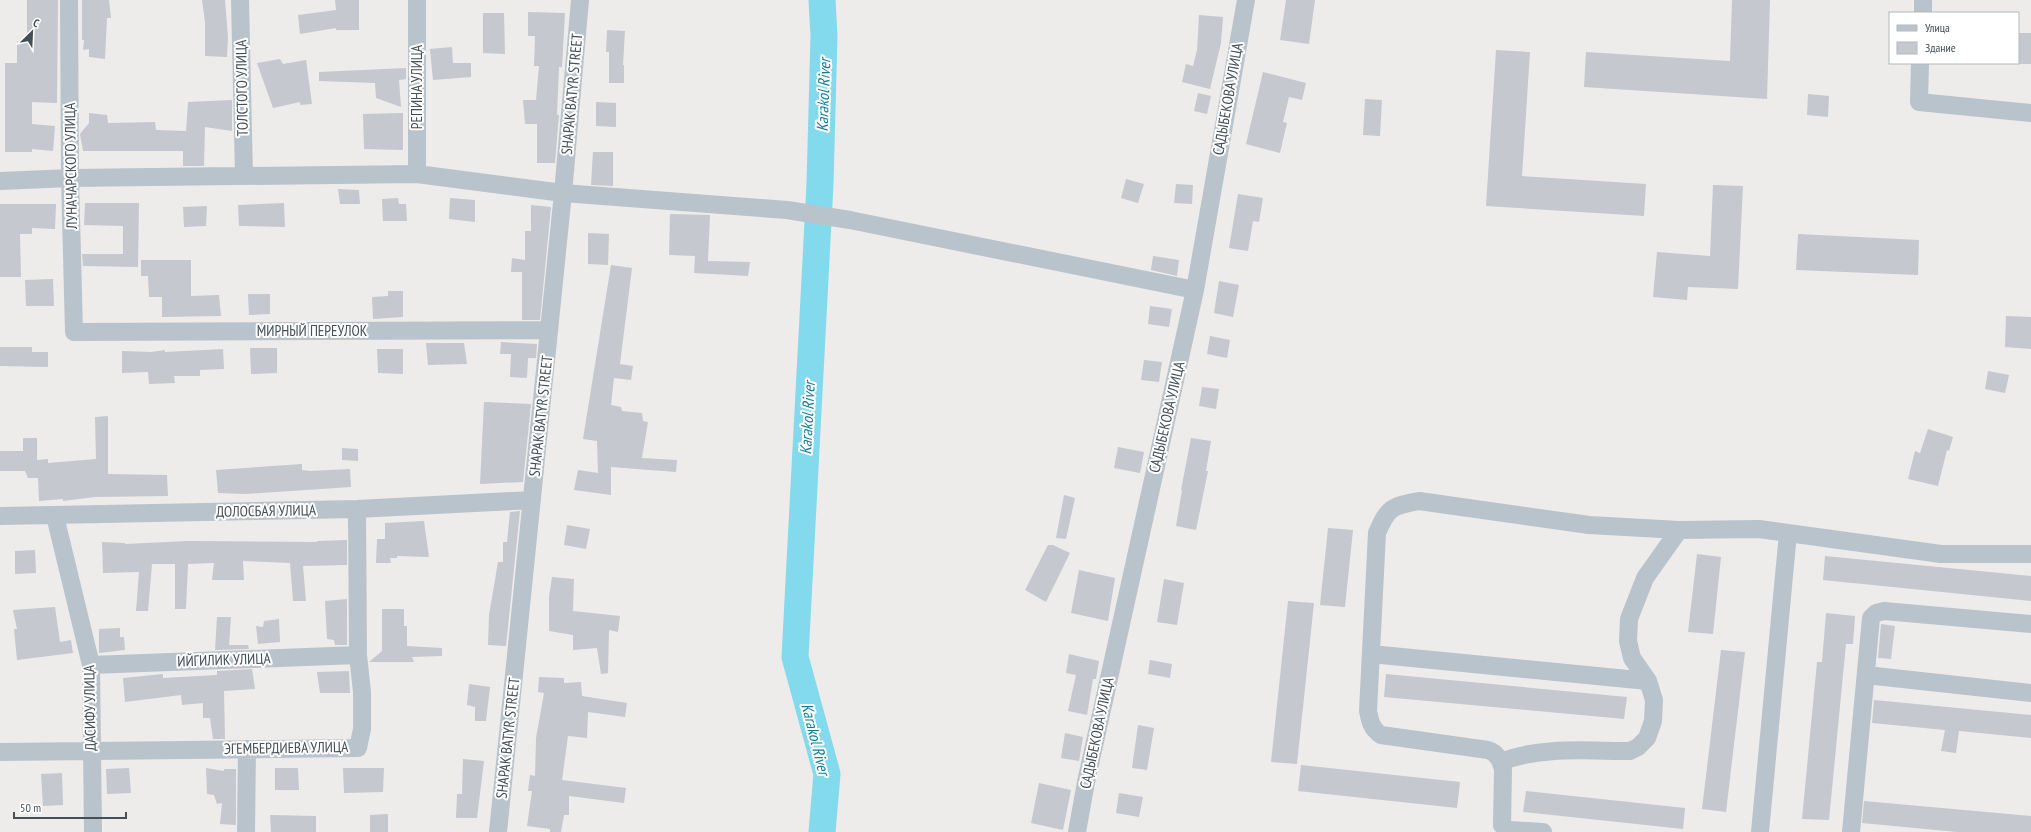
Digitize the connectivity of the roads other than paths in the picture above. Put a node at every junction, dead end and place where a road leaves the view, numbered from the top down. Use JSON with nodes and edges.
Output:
{"nodes":[{"id":1,"x":69,"y":0,"type":"edge"},
{"id":2,"x":240,"y":0,"type":"edge"},
{"id":3,"x":417,"y":0,"type":"edge"},
{"id":4,"x":580,"y":0,"type":"edge"},
{"id":5,"x":1246,"y":0,"type":"edge"},
{"id":6,"x":1923,"y":0,"type":"edge"},
{"id":7,"x":1923,"y":12,"type":"edge"},
{"id":8,"x":1920,"y":64,"type":"edge"},
{"id":9,"x":2031,"y":113,"type":"edge"},
{"id":10,"x":417,"y":174,"type":"junction"},
{"id":11,"x":244,"y":176,"type":"junction"},
{"id":12,"x":70,"y":178,"type":"junction"},
{"id":13,"x":0,"y":181,"type":"edge"},
{"id":14,"x":563,"y":193,"type":"junction"},
{"id":15,"x":1195,"y":290,"type":"junction"},
{"id":16,"x":550,"y":330,"type":"junction"},
{"id":17,"x":74,"y":332,"type":"joint"},
{"id":18,"x":532,"y":500,"type":"junction"},
{"id":19,"x":357,"y":509,"type":"junction"},
{"id":20,"x":0,"y":516,"type":"edge"},
{"id":21,"x":55,"y":516,"type":"junction"},
{"id":22,"x":1679,"y":530,"type":"junction"},
{"id":23,"x":1788,"y":533,"type":"junction"},
{"id":24,"x":2031,"y":554,"type":"edge"},
{"id":25,"x":2031,"y":624,"type":"edge"},
{"id":26,"x":1371,"y":654,"type":"junction"},
{"id":27,"x":358,"y":655,"type":"junction"},
{"id":28,"x":91,"y":666,"type":"junction"},
{"id":29,"x":1866,"y":675,"type":"junction"},
{"id":30,"x":1648,"y":681,"type":"junction"},
{"id":31,"x":2031,"y":693,"type":"edge"},
{"id":32,"x":247,"y":749,"type":"junction"},
{"id":33,"x":91,"y":751,"type":"junction"},
{"id":34,"x":0,"y":752,"type":"edge"},
{"id":35,"x":1501,"y":762,"type":"junction"},
{"id":36,"x":93,"y":832,"type":"edge"},
{"id":37,"x":246,"y":832,"type":"edge"},
{"id":38,"x":498,"y":832,"type":"edge"},
{"id":39,"x":1077,"y":832,"type":"edge"},
{"id":40,"x":1543,"y":832,"type":"edge"},
{"id":41,"x":1760,"y":832,"type":"edge"},
{"id":42,"x":1851,"y":832,"type":"edge"}],
"edges":[{"from":1,"to":12,"type":"street","name":"ЛУНАЧАРСКОГО УЛИЦА"},
{"from":2,"to":11,"type":"street","name":"ТОЛСТОГО УЛИЦА"},
{"from":3,"to":10,"type":"street","name":"РЕПИНА УЛИЦА"},
{"from":4,"to":14,"type":"street","name":"SHAPAK BATYR STREET"},
{"from":5,"to":15,"type":"street","name":"САДЫБЕКОВА УЛИЦА"},
{"from":6,"to":7,"type":"street"},
{"from":8,"to":9,"type":"street"},
{"from":10,"to":11,"type":"street"},
{"from":10,"to":14,"type":"street"},
{"from":11,"to":12,"type":"street"},
{"from":12,"to":13,"type":"street"},
{"from":12,"to":17,"type":"street","name":"ЛУНАЧАРСКОГО УЛИЦА"},
{"from":14,"to":15,"type":"street"},
{"from":14,"to":16,"type":"street","name":"SHAPAK BATYR STREET"},
{"from":15,"to":39,"type":"street","name":"САДЫБЕКОВА УЛИЦА"},
{"from":16,"to":17,"type":"street","name":"МИРНЫЙ ПЕРЕУЛОК"},
{"from":16,"to":18,"type":"street","name":"SHAPAK BATYR STREET"},
{"from":18,"to":19,"type":"street","name":"ДОЛОСБАЯ УЛИЦА"},
{"from":18,"to":38,"type":"street","name":"SHAPAK BATYR STREET"},
{"from":19,"to":21,"type":"street","name":"ДОЛОСБАЯ УЛИЦА"},
{"from":19,"to":27,"type":"street","name":"ЭГЕМБЕРДИЕВА УЛИЦА"},
{"from":20,"to":21,"type":"street","name":"ДОЛОСБАЯ УЛИЦА"},
{"from":21,"to":28,"type":"street","name":"ДАСИФУ УЛИЦА"},
{"from":22,"to":23,"type":"street"},
{"from":22,"to":26,"type":"street"},
{"from":22,"to":30,"type":"street"},
{"from":23,"to":24,"type":"street"},
{"from":23,"to":41,"type":"street"},
{"from":25,"to":29,"type":"street"},
{"from":26,"to":30,"type":"street"},
{"from":26,"to":35,"type":"street"},
{"from":27,"to":28,"type":"street","name":"ИЙГИЛИК УЛИЦА"},
{"from":27,"to":32,"type":"street","name":"ЭГЕМБЕРДИЕВА УЛИЦА"},
{"from":28,"to":33,"type":"street","name":"ДАСИФУ УЛИЦА"},
{"from":29,"to":31,"type":"street"},
{"from":29,"to":42,"type":"street"},
{"from":30,"to":35,"type":"street"},
{"from":32,"to":33,"type":"street","name":"ЭГЕМБЕРДИЕВА УЛИЦА"},
{"from":32,"to":37,"type":"street"},
{"from":33,"to":34,"type":"street","name":"ЭГЕМБЕРДИЕВА УЛИЦА"},
{"from":33,"to":36,"type":"street","name":"ДАСИФУ УЛИЦА"},
{"from":35,"to":40,"type":"street"}]}
